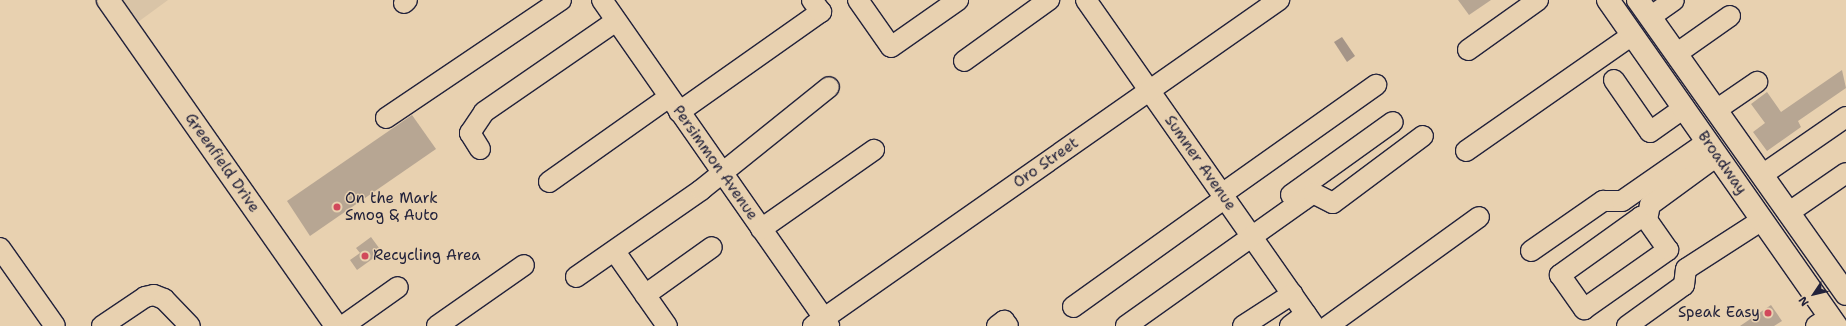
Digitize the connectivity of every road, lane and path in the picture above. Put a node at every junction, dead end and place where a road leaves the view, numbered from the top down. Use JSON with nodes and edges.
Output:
{"nodes":[{"id":1,"x":108,"y":0,"type":"edge"},
{"id":2,"x":561,"y":0,"type":"edge"},
{"id":3,"x":602,"y":0,"type":"edge"},
{"id":4,"x":812,"y":0,"type":"edge"},
{"id":5,"x":858,"y":0,"type":"edge"},
{"id":6,"x":958,"y":0,"type":"edge"},
{"id":7,"x":1049,"y":0,"type":"edge"},
{"id":8,"x":1086,"y":0,"type":"edge"},
{"id":9,"x":1279,"y":0,"type":"edge"},
{"id":10,"x":1538,"y":0,"type":"edge"},
{"id":11,"x":1608,"y":0,"type":"edge"},
{"id":12,"x":1674,"y":0,"type":"edge"},
{"id":13,"x":1644,"y":8,"type":"edge"},
{"id":14,"x":1730,"y":16,"type":"dead end"},
{"id":15,"x":616,"y":21,"type":"junction"},
{"id":16,"x":1632,"y":35,"type":"junction"},
{"id":17,"x":1468,"y":50,"type":"dead end"},
{"id":18,"x":1676,"y":54,"type":"junction"},
{"id":19,"x":964,"y":61,"type":"dead end"},
{"id":20,"x":1614,"y":80,"type":"dead end"},
{"id":21,"x":1757,"y":82,"type":"dead end"},
{"id":22,"x":1376,"y":85,"type":"dead end"},
{"id":23,"x":829,"y":87,"type":"dead end"},
{"id":24,"x":1150,"y":90,"type":"junction"},
{"id":25,"x":674,"y":105,"type":"junction"},
{"id":26,"x":1684,"y":108,"type":"junction"},
{"id":27,"x":1716,"y":110,"type":"junction"},
{"id":28,"x":1846,"y":117,"type":"edge"},
{"id":29,"x":386,"y":118,"type":"dead end"},
{"id":30,"x":1393,"y":122,"type":"dead end"},
{"id":31,"x":1422,"y":136,"type":"dead end"},
{"id":32,"x":480,"y":149,"type":"dead end"},
{"id":33,"x":1712,"y":149,"type":"junction"},
{"id":34,"x":874,"y":150,"type":"dead end"},
{"id":35,"x":1466,"y":151,"type":"dead end"},
{"id":36,"x":721,"y":172,"type":"junction"},
{"id":37,"x":1846,"y":172,"type":"edge"},
{"id":38,"x":1762,"y":175,"type":"junction"},
{"id":39,"x":550,"y":182,"type":"dead end"},
{"id":40,"x":1223,"y":196,"type":"junction"},
{"id":41,"x":1788,"y":213,"type":"junction"},
{"id":42,"x":1479,"y":217,"type":"dead end"},
{"id":43,"x":1647,"y":220,"type":"junction"},
{"id":44,"x":1762,"y":220,"type":"junction"},
{"id":45,"x":761,"y":229,"type":"junction"},
{"id":46,"x":1249,"y":232,"type":"junction"},
{"id":47,"x":712,"y":247,"type":"dead end"},
{"id":48,"x":0,"y":248,"type":"edge"},
{"id":49,"x":1532,"y":251,"type":"dead end"},
{"id":50,"x":618,"y":256,"type":"dead end"},
{"id":51,"x":524,"y":266,"type":"dead end"},
{"id":52,"x":576,"y":276,"type":"dead end"},
{"id":53,"x":398,"y":287,"type":"dead end"},
{"id":54,"x":1292,"y":294,"type":"junction"},
{"id":55,"x":1846,"y":294,"type":"edge"},
{"id":56,"x":646,"y":295,"type":"junction"},
{"id":57,"x":1073,"y":307,"type":"dead end"},
{"id":58,"x":1310,"y":320,"type":"edge"},
{"id":59,"x":183,"y":322,"type":"edge"},
{"id":60,"x":658,"y":323,"type":"edge"},
{"id":61,"x":1827,"y":323,"type":"edge"},
{"id":62,"x":822,"y":324,"type":"edge"},
{"id":63,"x":55,"y":326,"type":"edge"},
{"id":64,"x":102,"y":326,"type":"edge"},
{"id":65,"x":336,"y":326,"type":"edge"},
{"id":66,"x":343,"y":326,"type":"edge"},
{"id":67,"x":437,"y":326,"type":"edge"},
{"id":68,"x":997,"y":326,"type":"edge"},
{"id":69,"x":1008,"y":326,"type":"edge"},
{"id":70,"x":1126,"y":326,"type":"edge"},
{"id":71,"x":1243,"y":326,"type":"edge"},
{"id":72,"x":1290,"y":326,"type":"edge"},
{"id":73,"x":1328,"y":326,"type":"edge"},
{"id":74,"x":1627,"y":326,"type":"edge"}],
"edges":[{"from":1,"to":65,"type":"main road","name":"Greenfield Drive"},
{"from":2,"to":29,"type":"street"},
{"from":3,"to":15,"type":"street","name":"Persimmon Avenue"},
{"from":4,"to":25,"type":"street"},
{"from":5,"to":6,"type":"street"},
{"from":7,"to":19,"type":"street"},
{"from":8,"to":24,"type":"street","name":"Sumner Avenue"},
{"from":9,"to":24,"type":"street","name":"Oro Street"},
{"from":10,"to":17,"type":"street"},
{"from":11,"to":16,"type":"main road","name":"Broadway"},
{"from":12,"to":13,"type":"street"},
{"from":13,"to":18,"type":"main road","name":"Broadway"},
{"from":14,"to":18,"type":"street"},
{"from":15,"to":25,"type":"street","name":"Persimmon Avenue"},
{"from":15,"to":32,"type":"street"},
{"from":16,"to":26,"type":"main road","name":"Broadway"},
{"from":16,"to":35,"type":"street"},
{"from":18,"to":27,"type":"main road","name":"Broadway"},
{"from":20,"to":26,"type":"street"},
{"from":21,"to":27,"type":"street"},
{"from":22,"to":40,"type":"street"},
{"from":23,"to":36,"type":"street"},
{"from":24,"to":40,"type":"street","name":"Sumner Avenue"},
{"from":24,"to":62,"type":"street","name":"Oro Street"},
{"from":25,"to":36,"type":"street","name":"Persimmon Avenue"},
{"from":25,"to":39,"type":"street"},
{"from":26,"to":33,"type":"main road","name":"Broadway"},
{"from":27,"to":38,"type":"main road","name":"Broadway"},
{"from":28,"to":38,"type":"street"},
{"from":30,"to":46,"type":"street"},
{"from":31,"to":46,"type":"street"},
{"from":33,"to":43,"type":"street"},
{"from":33,"to":44,"type":"main road","name":"Broadway"},
{"from":33,"to":49,"type":"street"},
{"from":34,"to":45,"type":"street"},
{"from":36,"to":45,"type":"street","name":"Persimmon Avenue"},
{"from":36,"to":52,"type":"street"},
{"from":37,"to":41,"type":"street"},
{"from":38,"to":41,"type":"main road","name":"Broadway"},
{"from":40,"to":46,"type":"street","name":"Sumner Avenue"},
{"from":40,"to":57,"type":"street"},
{"from":41,"to":55,"type":"main road","name":"Broadway"},
{"from":42,"to":73,"type":"street"},
{"from":43,"to":43,"type":"street"},
{"from":44,"to":61,"type":"main road","name":"Broadway"},
{"from":44,"to":74,"type":"street"},
{"from":45,"to":62,"type":"street","name":"Persimmon Avenue"},
{"from":46,"to":54,"type":"street","name":"Sumner Avenue"},
{"from":46,"to":70,"type":"street"},
{"from":47,"to":56,"type":"street"},
{"from":48,"to":63,"type":"street"},
{"from":50,"to":56,"type":"street"},
{"from":51,"to":67,"type":"street"},
{"from":53,"to":66,"type":"street"},
{"from":54,"to":58,"type":"street","name":"Sumner Avenue"},
{"from":54,"to":71,"type":"street"},
{"from":56,"to":60,"type":"street"},
{"from":58,"to":72,"type":"street"},
{"from":59,"to":64,"type":"street"},
{"from":68,"to":69,"type":"street"}]}
